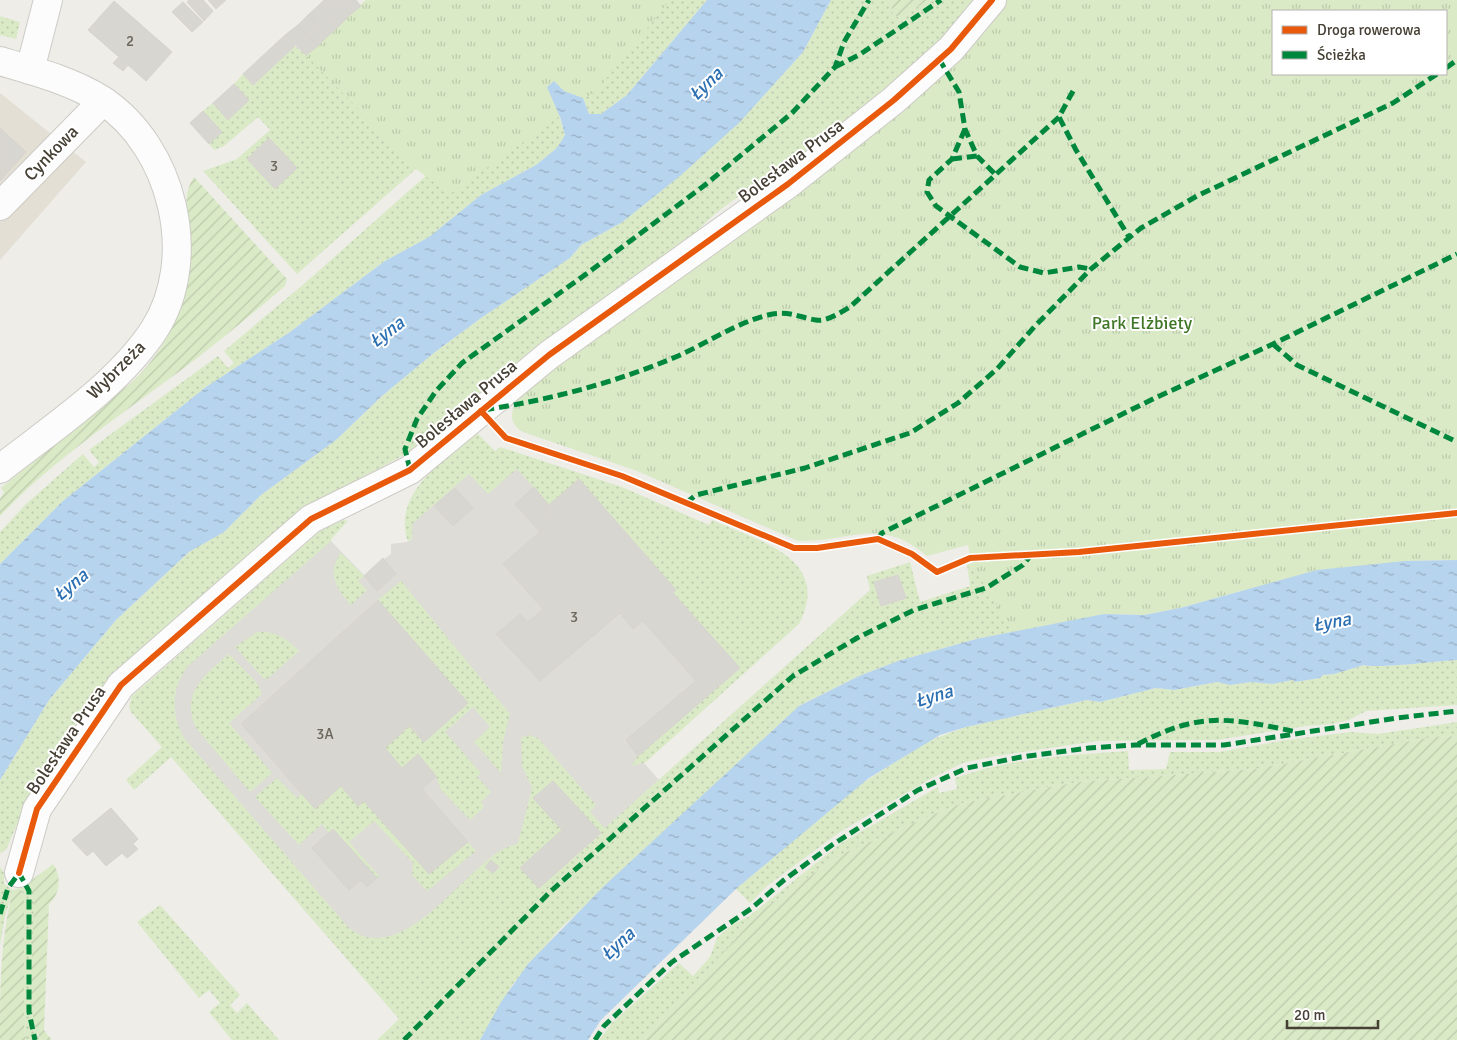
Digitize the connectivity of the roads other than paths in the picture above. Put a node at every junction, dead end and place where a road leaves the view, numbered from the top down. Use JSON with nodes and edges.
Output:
{"nodes":[{"id":1,"x":48,"y":0,"type":"edge"},
{"id":2,"x":992,"y":0,"type":"edge"},
{"id":3,"x":0,"y":61,"type":"edge"},
{"id":4,"x":30,"y":70,"type":"junction"},
{"id":5,"x":103,"y":101,"type":"junction"},
{"id":6,"x":0,"y":206,"type":"edge"},
{"id":7,"x":0,"y":469,"type":"edge"},
{"id":8,"x":19,"y":873,"type":"dead end"}],
"edges":[{"from":1,"to":4,"type":"street"},
{"from":2,"to":8,"type":"street","name":"Bolesława Prusa"},
{"from":3,"to":4,"type":"street","name":"Wybrzeża"},
{"from":4,"to":5,"type":"street","name":"Wybrzeża"},
{"from":5,"to":6,"type":"street","name":"Cynkowa"},
{"from":5,"to":7,"type":"street","name":"Wybrzeża"}]}
